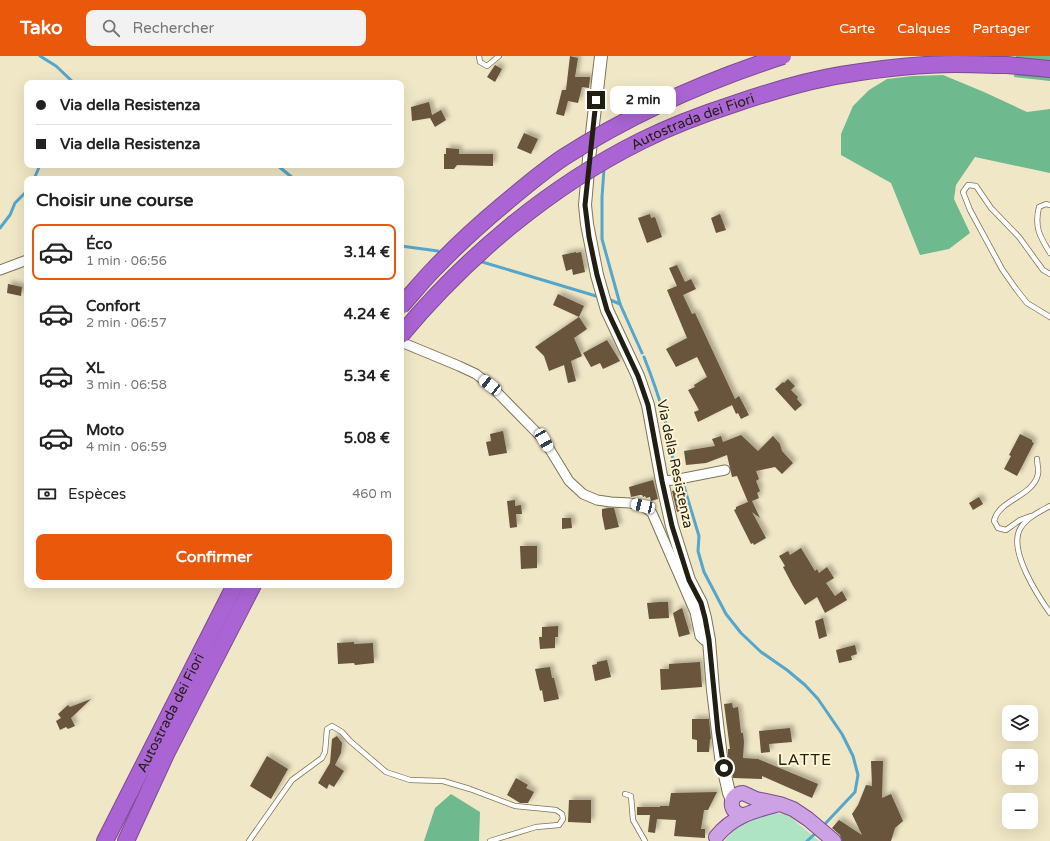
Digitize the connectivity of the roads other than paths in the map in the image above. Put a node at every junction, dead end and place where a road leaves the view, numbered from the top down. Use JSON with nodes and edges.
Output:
{"nodes":[{"id":1,"x":479,"y":56,"type":"edge"},
{"id":2,"x":499,"y":56,"type":"edge"},
{"id":3,"x":601,"y":56,"type":"edge"},
{"id":4,"x":784,"y":56,"type":"edge"},
{"id":5,"x":1050,"y":69,"type":"edge"},
{"id":6,"x":1050,"y":205,"type":"edge"},
{"id":7,"x":1050,"y":253,"type":"edge"},
{"id":8,"x":24,"y":261,"type":"edge"},
{"id":9,"x":0,"y":270,"type":"edge"},
{"id":10,"x":1050,"y":274,"type":"edge"},
{"id":11,"x":404,"y":303,"type":"edge"},
{"id":12,"x":1050,"y":317,"type":"edge"},
{"id":13,"x":404,"y":332,"type":"edge"},
{"id":14,"x":404,"y":343,"type":"edge"},
{"id":15,"x":1037,"y":459,"type":"dead end"},
{"id":16,"x":725,"y":470,"type":"dead end"},
{"id":17,"x":662,"y":481,"type":"junction"},
{"id":18,"x":1050,"y":506,"type":"edge"},
{"id":19,"x":1031,"y":516,"type":"junction"},
{"id":20,"x":242,"y":588,"type":"edge"},
{"id":21,"x":243,"y":588,"type":"edge"},
{"id":22,"x":1050,"y":613,"type":"edge"},
{"id":23,"x":709,"y":640,"type":"junction"},
{"id":24,"x":625,"y":794,"type":"dead end"},
{"id":25,"x":736,"y":795,"type":"junction"},
{"id":26,"x":780,"y":804,"type":"junction"},
{"id":27,"x":747,"y":813,"type":"junction"},
{"id":28,"x":716,"y":839,"type":"edge"},
{"id":29,"x":832,"y":839,"type":"edge"},
{"id":30,"x":105,"y":841,"type":"edge"},
{"id":31,"x":126,"y":841,"type":"edge"},
{"id":32,"x":249,"y":841,"type":"edge"},
{"id":33,"x":490,"y":841,"type":"edge"},
{"id":34,"x":645,"y":841,"type":"edge"}],
"edges":[{"from":1,"to":2,"type":"lane"},
{"from":3,"to":17,"type":"street","name":"Via della Resistenza"},
{"from":4,"to":11,"type":"highway","name":"Autostrada dei Fiori","bridge":true},
{"from":5,"to":13,"type":"highway","name":"Autostrada dei Fiori","bridge":true},
{"from":6,"to":7,"type":"lane"},
{"from":8,"to":9,"type":"street"},
{"from":10,"to":12,"type":"lane"},
{"from":14,"to":23,"type":"street"},
{"from":15,"to":19,"type":"lane"},
{"from":16,"to":17,"type":"street"},
{"from":17,"to":23,"type":"street","name":"Via della Resistenza"},
{"from":18,"to":19,"type":"lane"},
{"from":19,"to":22,"type":"lane"},
{"from":20,"to":30,"type":"highway","name":"Autostrada dei Fiori"},
{"from":21,"to":31,"type":"highway","name":"Autostrada dei Fiori"},
{"from":23,"to":25,"type":"street","name":"Via della Resistenza"},
{"from":24,"to":34,"type":"lane"},
{"from":25,"to":26,"type":"main road"},
{"from":25,"to":27,"type":"main road"},
{"from":25,"to":27,"type":"main road"},
{"from":25,"to":28,"type":"main road"},
{"from":26,"to":27,"type":"main road"},
{"from":26,"to":29,"type":"main road"},
{"from":27,"to":28,"type":"main road"},
{"from":32,"to":33,"type":"lane"}]}
